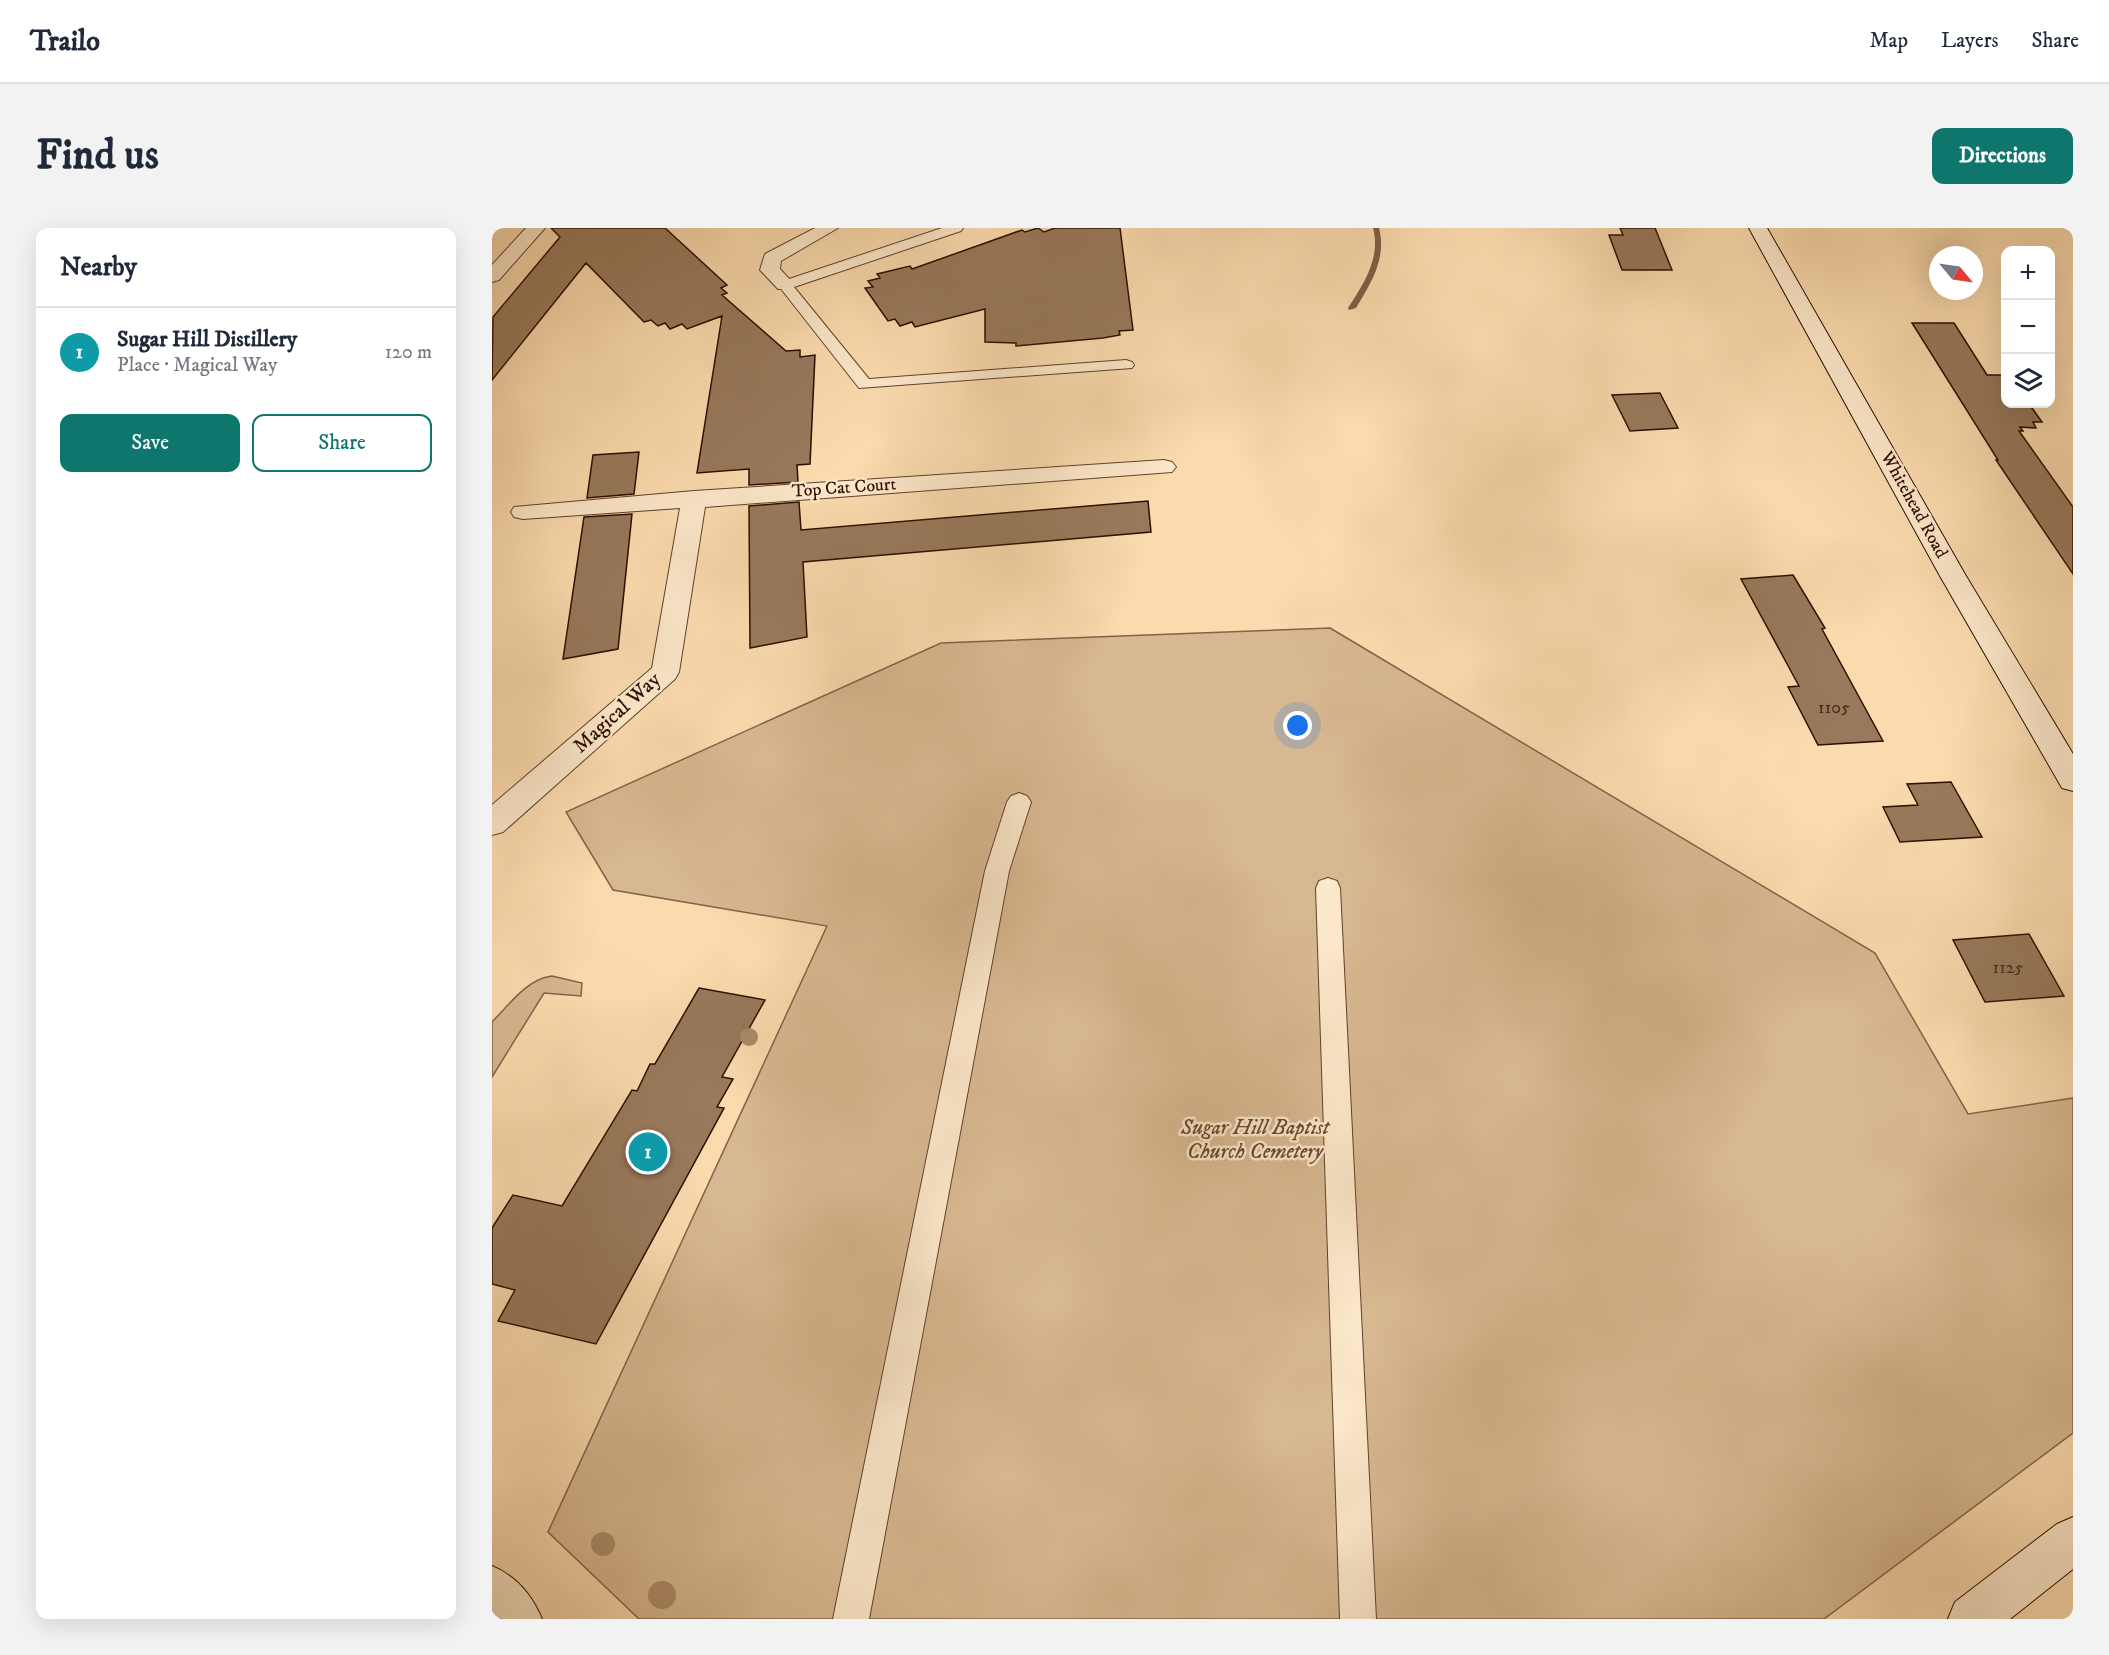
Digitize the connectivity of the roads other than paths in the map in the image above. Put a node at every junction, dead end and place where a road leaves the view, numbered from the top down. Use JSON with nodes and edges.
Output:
{"nodes":[{"id":1,"x":536,"y":228,"type":"edge"},
{"id":2,"x":829,"y":228,"type":"edge"},
{"id":3,"x":956,"y":228,"type":"edge"},
{"id":4,"x":1758,"y":228,"type":"edge"},
{"id":5,"x":492,"y":276,"type":"edge"},
{"id":6,"x":785,"y":285,"type":"junction"},
{"id":7,"x":1126,"y":365,"type":"dead end"},
{"id":8,"x":1164,"y":467,"type":"dead end"},
{"id":9,"x":694,"y":498,"type":"junction"},
{"id":10,"x":523,"y":512,"type":"dead end"},
{"id":11,"x":2073,"y":780,"type":"edge"},
{"id":12,"x":1019,"y":802,"type":"dead end"},
{"id":13,"x":492,"y":823,"type":"edge"},
{"id":14,"x":1328,"y":888,"type":"dead end"},
{"id":15,"x":2073,"y":1540,"type":"edge"},
{"id":16,"x":492,"y":1590,"type":"edge"},
{"id":17,"x":518,"y":1619,"type":"edge"},
{"id":18,"x":851,"y":1619,"type":"edge"},
{"id":19,"x":1358,"y":1619,"type":"edge"},
{"id":20,"x":1972,"y":1619,"type":"edge"}],
"edges":[{"from":1,"to":5,"type":"street"},
{"from":2,"to":6,"type":"street"},
{"from":3,"to":6,"type":"lane"},
{"from":4,"to":11,"type":"street","name":"Whitehead Road"},
{"from":6,"to":7,"type":"lane"},
{"from":8,"to":9,"type":"street","name":"Top Cat Court"},
{"from":9,"to":10,"type":"street","name":"Top Cat Court"},
{"from":9,"to":13,"type":"street","name":"Magical Way"},
{"from":12,"to":18,"type":"lane"},
{"from":14,"to":19,"type":"lane"},
{"from":15,"to":20,"type":"street"},
{"from":16,"to":17,"type":"street"}]}
